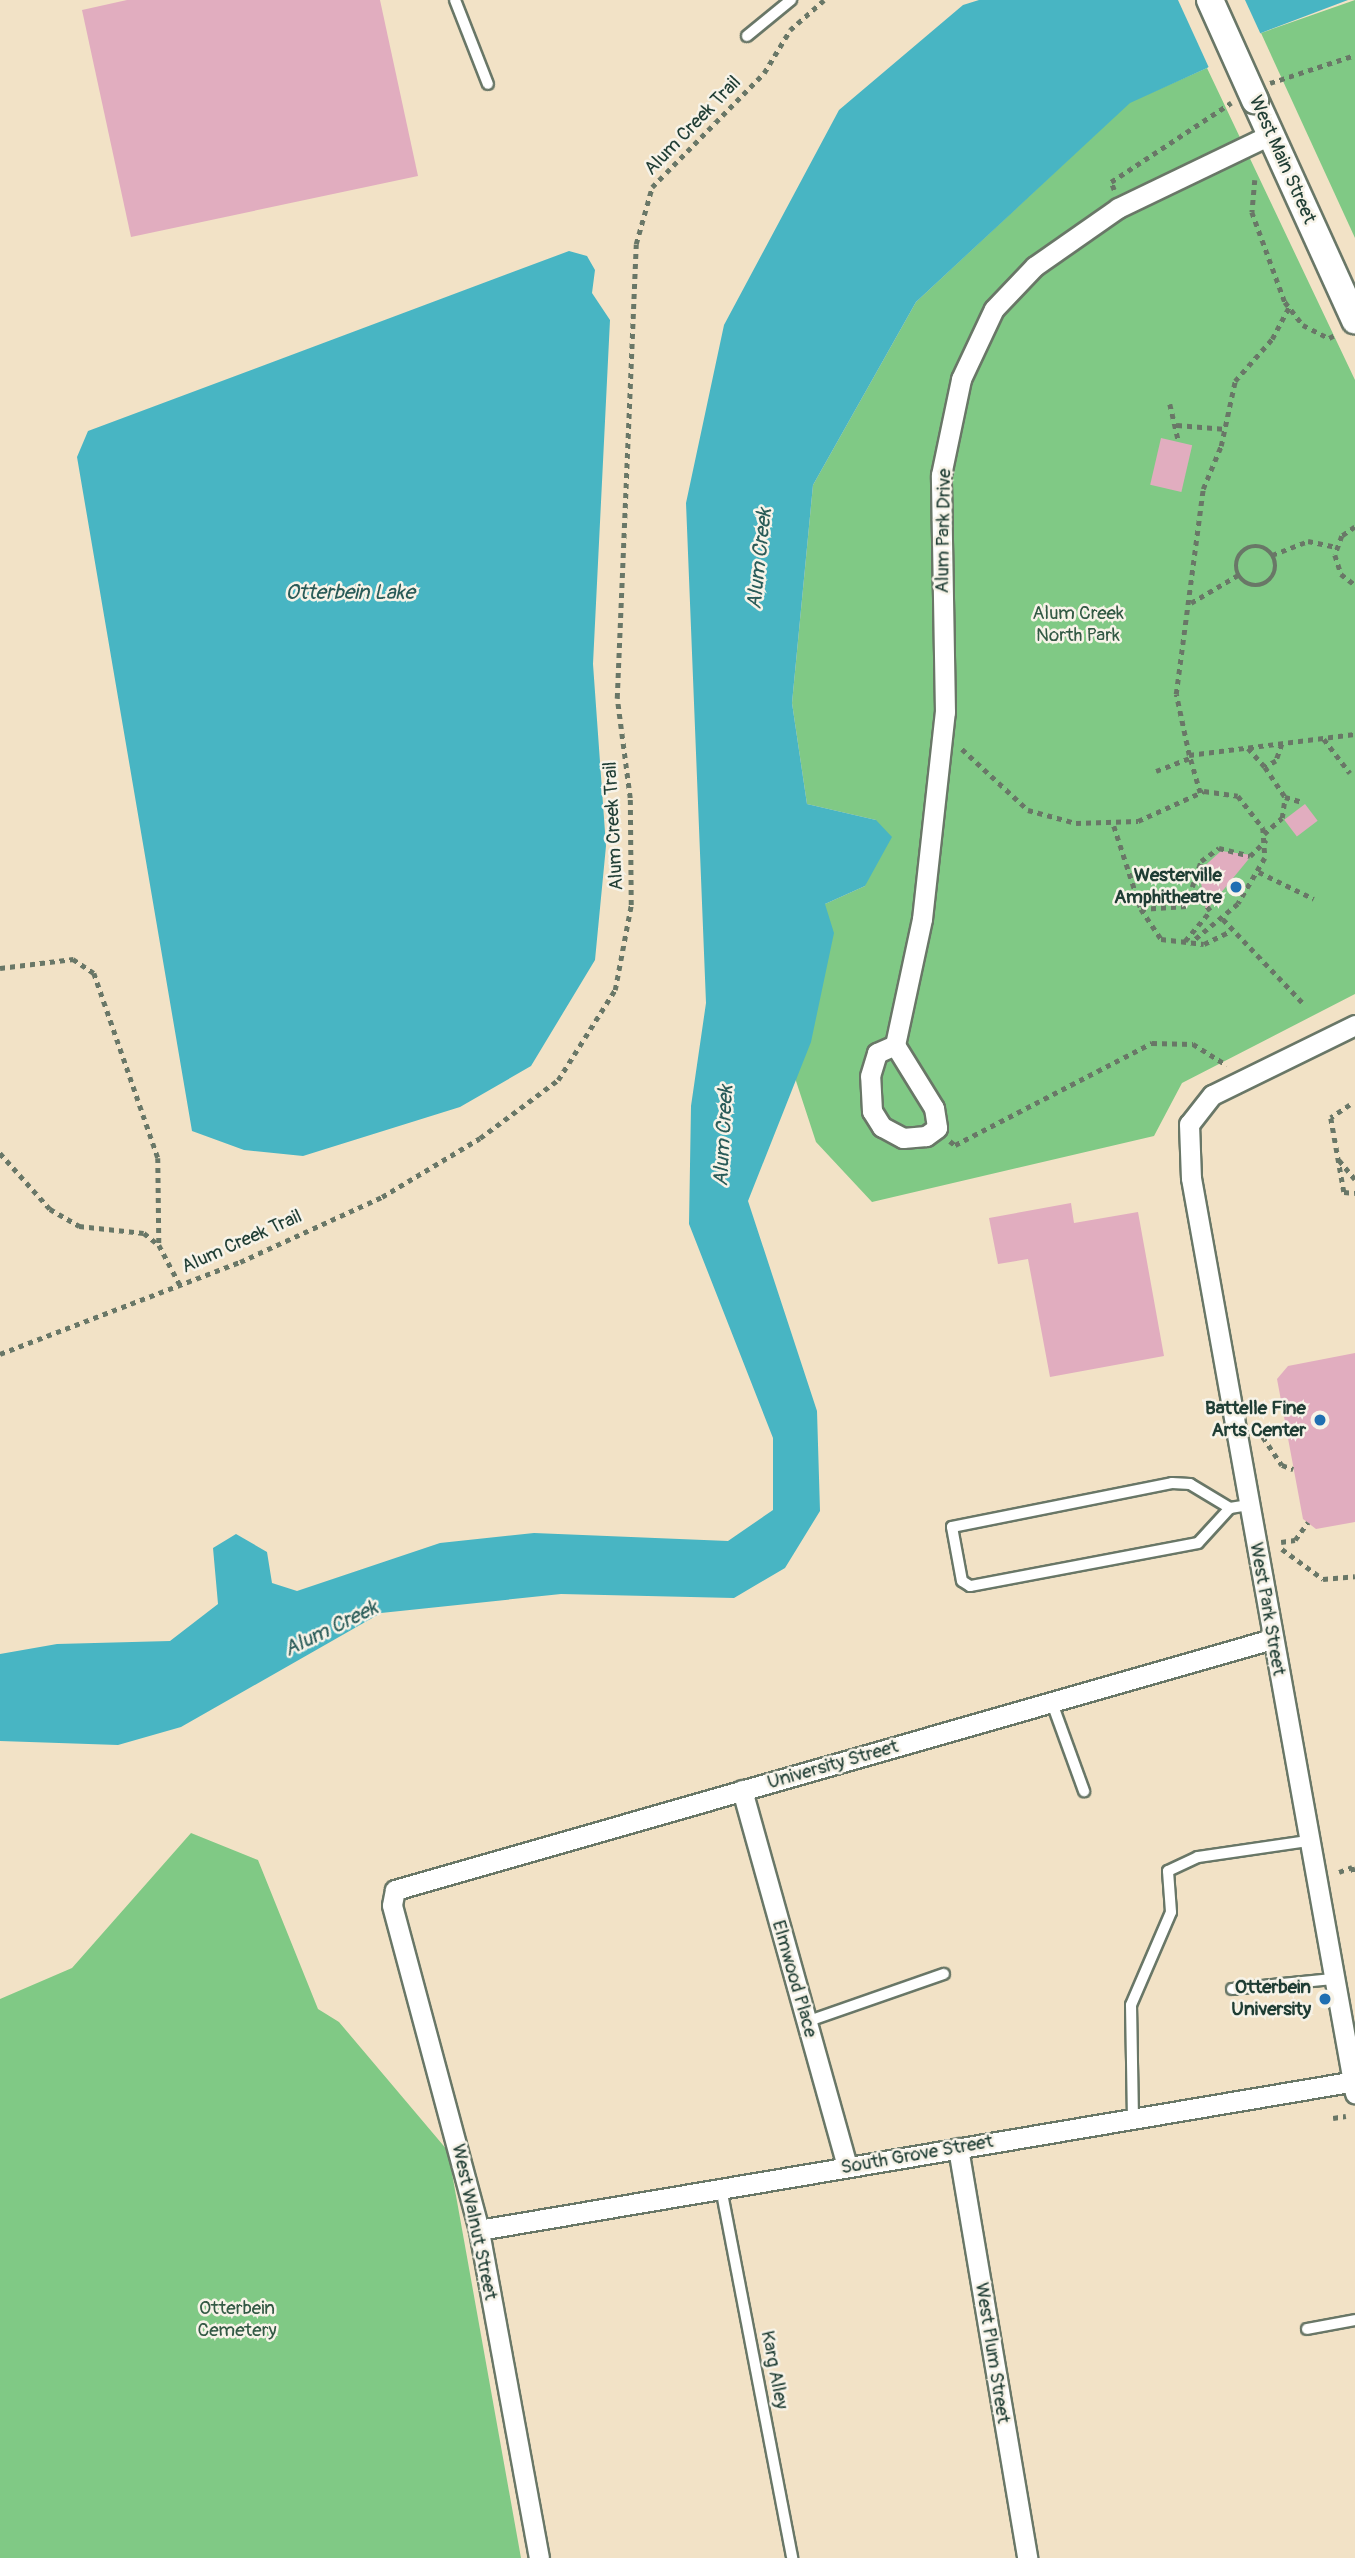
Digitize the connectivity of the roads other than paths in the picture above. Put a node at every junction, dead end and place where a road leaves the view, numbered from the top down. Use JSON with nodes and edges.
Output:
{"nodes":[{"id":1,"x":455,"y":0,"type":"edge"},
{"id":2,"x":791,"y":0,"type":"edge"},
{"id":3,"x":1210,"y":0,"type":"edge"},
{"id":4,"x":747,"y":36,"type":"dead end"},
{"id":5,"x":488,"y":84,"type":"dead end"},
{"id":6,"x":1270,"y":135,"type":"junction"},
{"id":7,"x":1345,"y":328,"type":"edge"},
{"id":8,"x":1355,"y":1025,"type":"edge"},
{"id":9,"x":895,"y":1045,"type":"junction"},
{"id":10,"x":1240,"y":1506,"type":"junction"},
{"id":11,"x":1272,"y":1639,"type":"junction"},
{"id":12,"x":1052,"y":1703,"type":"junction"},
{"id":13,"x":742,"y":1790,"type":"junction"},
{"id":14,"x":1084,"y":1791,"type":"dead end"},
{"id":15,"x":1308,"y":1841,"type":"junction"},
{"id":16,"x":396,"y":1890,"type":"joint"},
{"id":17,"x":944,"y":1974,"type":"dead end"},
{"id":18,"x":1334,"y":1979,"type":"junction"},
{"id":19,"x":1231,"y":1989,"type":"dead end"},
{"id":20,"x":806,"y":2022,"type":"junction"},
{"id":21,"x":1354,"y":2085,"type":"edge"},
{"id":22,"x":1133,"y":2119,"type":"junction"},
{"id":23,"x":958,"y":2148,"type":"junction"},
{"id":24,"x":846,"y":2167,"type":"junction"},
{"id":25,"x":721,"y":2189,"type":"junction"},
{"id":26,"x":479,"y":2230,"type":"junction"},
{"id":27,"x":1355,"y":2320,"type":"edge"},
{"id":28,"x":1307,"y":2329,"type":"dead end"},
{"id":29,"x":539,"y":2558,"type":"edge"},
{"id":30,"x":792,"y":2558,"type":"edge"},
{"id":31,"x":1027,"y":2558,"type":"edge"}],
"edges":[{"from":1,"to":5,"type":"lane"},
{"from":2,"to":4,"type":"lane"},
{"from":3,"to":6,"type":"main road","name":"West Main Street","bridge":true},
{"from":6,"to":7,"type":"main road","name":"West Main Street"},
{"from":6,"to":9,"type":"street","name":"Alum Park Drive"},
{"from":8,"to":10,"type":"street","name":"West Park Street"},
{"from":9,"to":9,"type":"street"},
{"from":10,"to":10,"type":"lane"},
{"from":10,"to":11,"type":"street","name":"West Park Street"},
{"from":11,"to":12,"type":"street","name":"University Street"},
{"from":11,"to":15,"type":"street","name":"West Park Street"},
{"from":12,"to":13,"type":"street","name":"University Street"},
{"from":12,"to":14,"type":"lane"},
{"from":13,"to":16,"type":"street","name":"University Street"},
{"from":13,"to":20,"type":"street","name":"Elmwood Place"},
{"from":15,"to":18,"type":"street","name":"West Park Street"},
{"from":15,"to":22,"type":"lane"},
{"from":16,"to":26,"type":"street","name":"West Walnut Street"},
{"from":17,"to":20,"type":"lane"},
{"from":18,"to":19,"type":"lane"},
{"from":18,"to":21,"type":"street","name":"West Park Street"},
{"from":20,"to":24,"type":"street","name":"Elmwood Place"},
{"from":21,"to":22,"type":"street","name":"South Grove Street"},
{"from":22,"to":23,"type":"street","name":"South Grove Street"},
{"from":23,"to":24,"type":"street","name":"South Grove Street"},
{"from":23,"to":31,"type":"street","name":"West Plum Street"},
{"from":24,"to":25,"type":"street","name":"South Grove Street"},
{"from":25,"to":26,"type":"street","name":"South Grove Street"},
{"from":25,"to":30,"type":"lane","name":"Karg Alley"},
{"from":26,"to":29,"type":"street","name":"West Walnut Street"},
{"from":27,"to":28,"type":"lane"}]}
